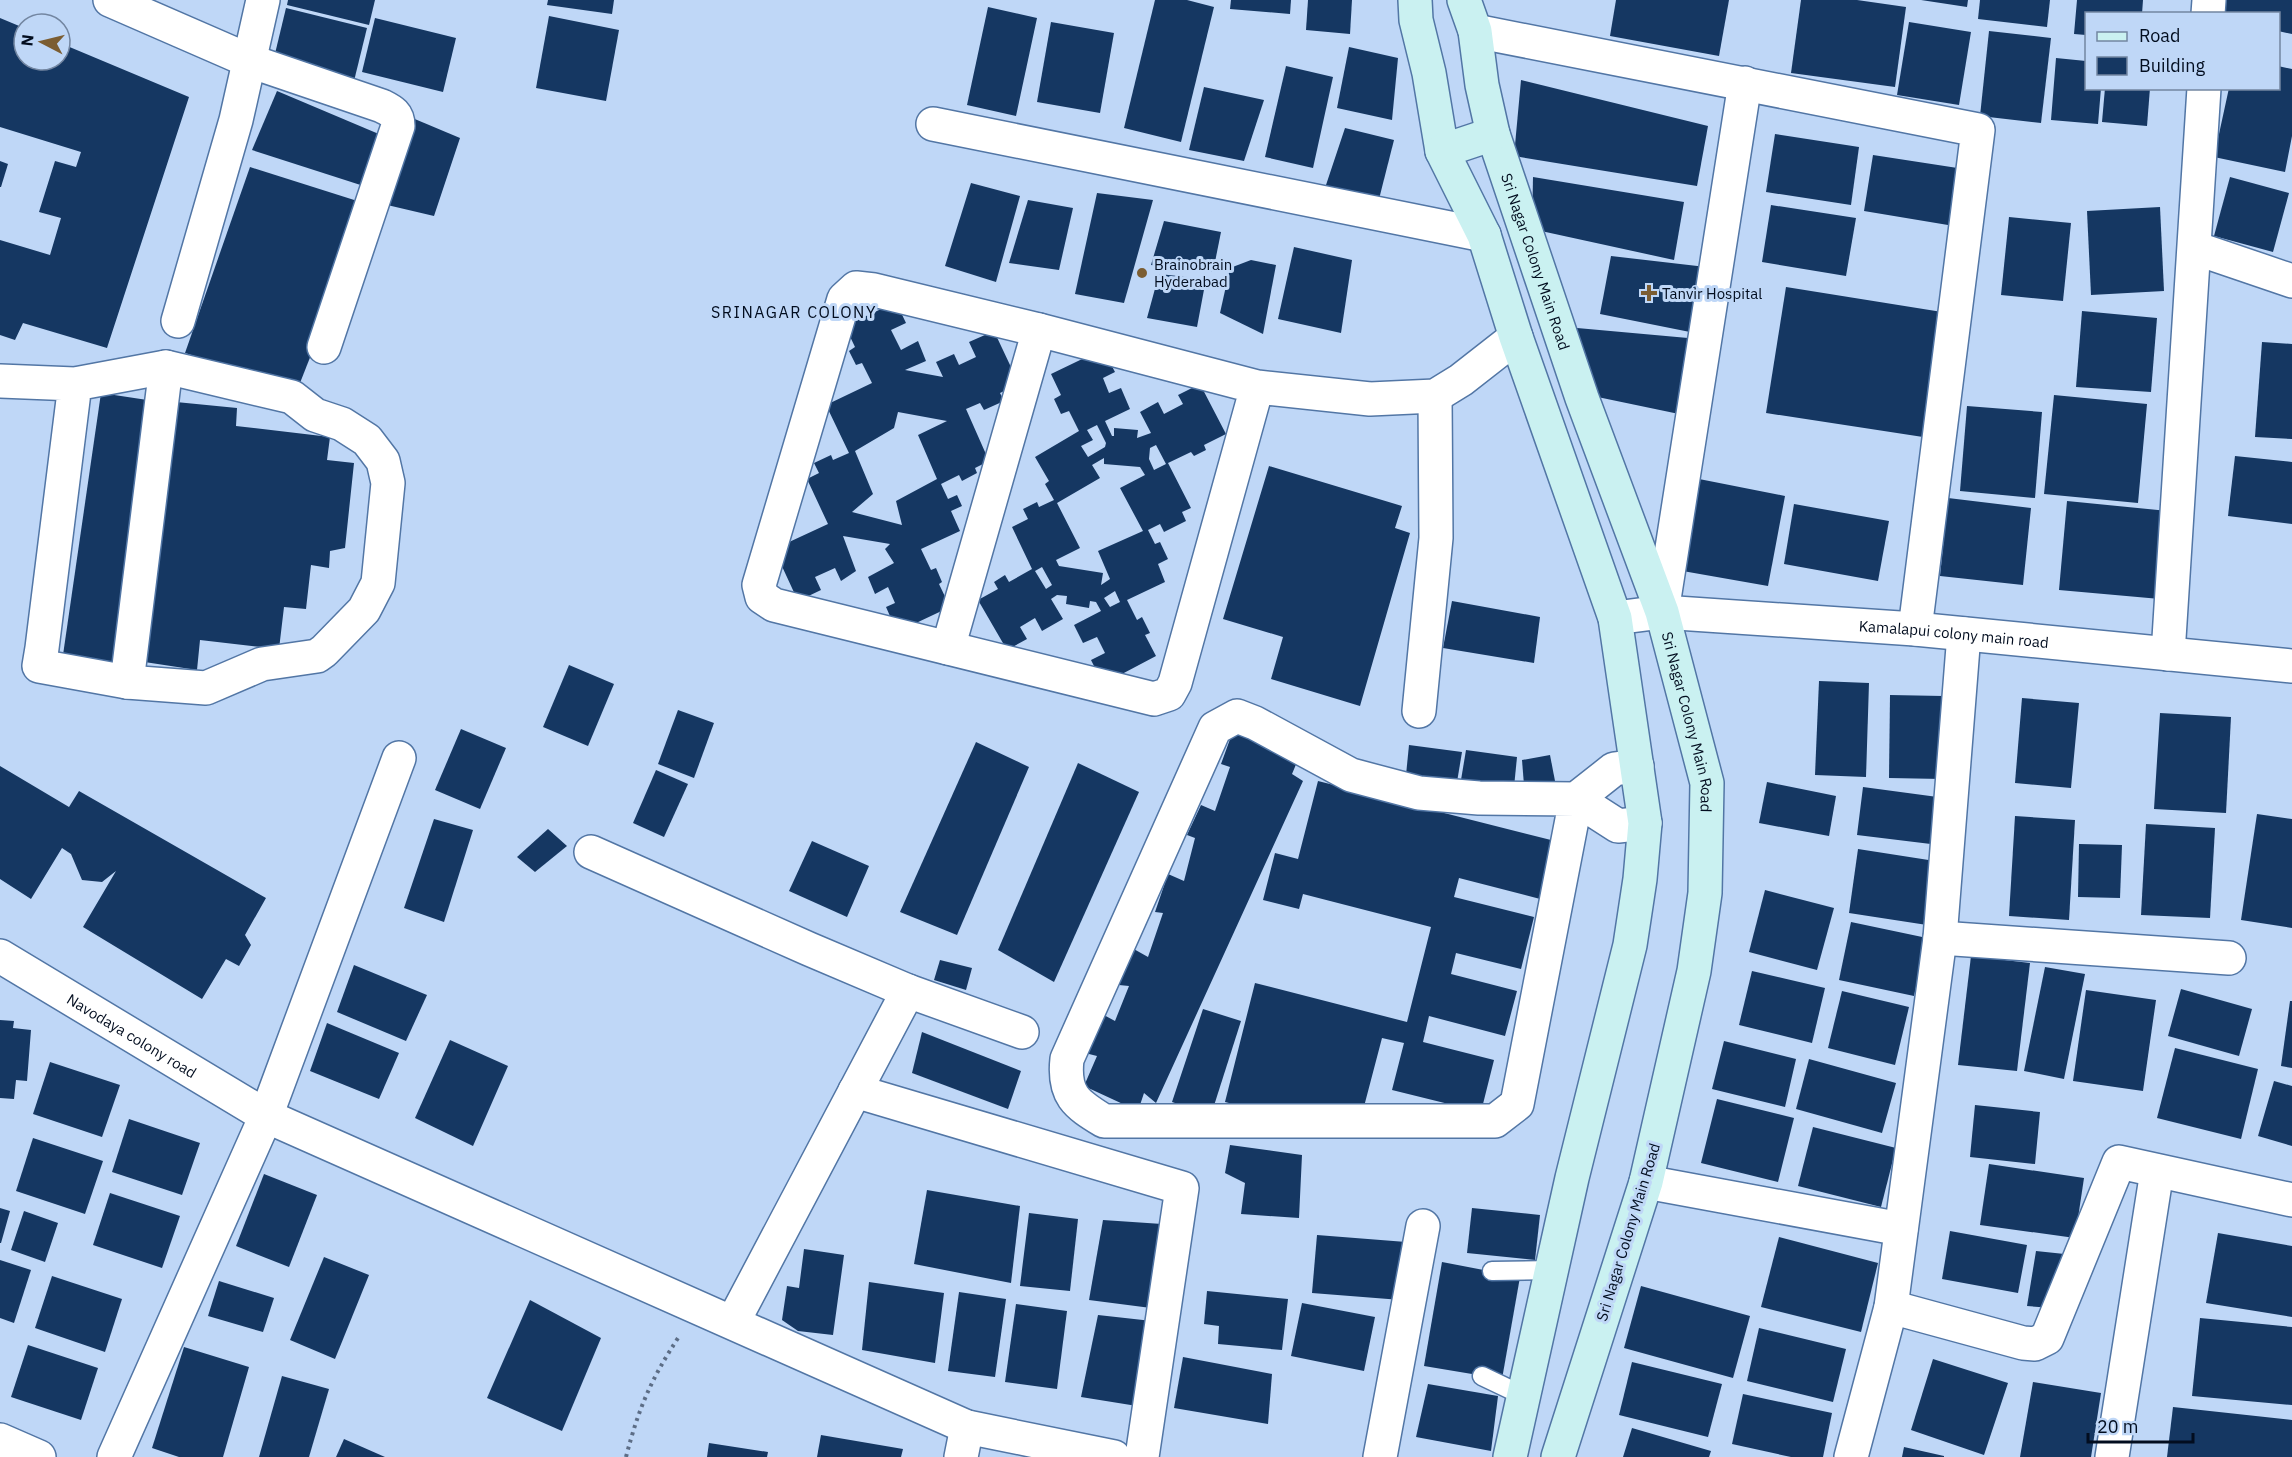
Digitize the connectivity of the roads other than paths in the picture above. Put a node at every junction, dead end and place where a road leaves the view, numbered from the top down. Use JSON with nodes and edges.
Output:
{"nodes":[{"id":1,"x":110,"y":0,"type":"edge"},
{"id":2,"x":263,"y":0,"type":"edge"},
{"id":3,"x":1415,"y":0,"type":"edge"},
{"id":4,"x":1464,"y":0,"type":"edge"},
{"id":5,"x":1475,"y":31,"type":"junction"},
{"id":6,"x":250,"y":61,"type":"junction"},
{"id":7,"x":1745,"y":83,"type":"junction"},
{"id":8,"x":2204,"y":90,"type":"edge"},
{"id":9,"x":933,"y":124,"type":"dead end"},
{"id":10,"x":1493,"y":134,"type":"junction"},
{"id":11,"x":1443,"y":151,"type":"junction"},
{"id":12,"x":1484,"y":235,"type":"junction"},
{"id":13,"x":2195,"y":248,"type":"junction"},
{"id":14,"x":2292,"y":281,"type":"edge"},
{"id":15,"x":178,"y":321,"type":"dead end"},
{"id":16,"x":1040,"y":330,"type":"junction"},
{"id":17,"x":1516,"y":338,"type":"junction"},
{"id":18,"x":324,"y":347,"type":"dead end"},
{"id":19,"x":166,"y":367,"type":"junction"},
{"id":20,"x":0,"y":381,"type":"edge"},
{"id":21,"x":75,"y":384,"type":"junction"},
{"id":22,"x":1257,"y":387,"type":"junction"},
{"id":23,"x":1435,"y":396,"type":"junction"},
{"id":24,"x":1662,"y":612,"type":"junction"},
{"id":25,"x":1615,"y":618,"type":"junction"},
{"id":26,"x":1915,"y":629,"type":"junction"},
{"id":27,"x":1965,"y":634,"type":"junction"},
{"id":28,"x":948,"y":648,"type":"junction"},
{"id":29,"x":2168,"y":654,"type":"junction"},
{"id":30,"x":2292,"y":666,"type":"edge"},
{"id":31,"x":127,"y":682,"type":"junction"},
{"id":32,"x":1419,"y":711,"type":"dead end"},
{"id":33,"x":399,"y":758,"type":"dead end"},
{"id":34,"x":1637,"y":766,"type":"junction"},
{"id":35,"x":1576,"y":800,"type":"junction"},
{"id":36,"x":1645,"y":823,"type":"junction"},
{"id":37,"x":591,"y":852,"type":"dead end"},
{"id":38,"x":1940,"y":938,"type":"junction"},
{"id":39,"x":0,"y":956,"type":"edge"},
{"id":40,"x":2229,"y":958,"type":"dead end"},
{"id":41,"x":909,"y":991,"type":"junction"},
{"id":42,"x":1022,"y":1032,"type":"dead end"},
{"id":43,"x":855,"y":1091,"type":"junction"},
{"id":44,"x":266,"y":1116,"type":"junction"},
{"id":45,"x":2157,"y":1171,"type":"junction"},
{"id":46,"x":1646,"y":1182,"type":"junction"},
{"id":47,"x":2292,"y":1200,"type":"edge"},
{"id":48,"x":1424,"y":1226,"type":"dead end"},
{"id":49,"x":1901,"y":1229,"type":"junction"},
{"id":50,"x":1552,"y":1270,"type":"junction"},
{"id":51,"x":1492,"y":1271,"type":"dead end"},
{"id":52,"x":1891,"y":1307,"type":"junction"},
{"id":53,"x":733,"y":1322,"type":"junction"},
{"id":54,"x":1482,"y":1376,"type":"dead end"},
{"id":55,"x":1524,"y":1396,"type":"junction"},
{"id":56,"x":0,"y":1440,"type":"edge"},
{"id":57,"x":964,"y":1442,"type":"edge"},
{"id":58,"x":39,"y":1457,"type":"edge"},
{"id":59,"x":114,"y":1457,"type":"edge"},
{"id":60,"x":1114,"y":1457,"type":"edge"},
{"id":61,"x":1142,"y":1457,"type":"edge"},
{"id":62,"x":1380,"y":1457,"type":"edge"},
{"id":63,"x":1510,"y":1457,"type":"edge"},
{"id":64,"x":1558,"y":1457,"type":"edge"},
{"id":65,"x":1851,"y":1457,"type":"edge"},
{"id":66,"x":2112,"y":1457,"type":"edge"}],
"edges":[{"from":1,"to":6,"type":"street"},
{"from":2,"to":6,"type":"street"},
{"from":3,"to":11,"type":"main road"},
{"from":4,"to":5,"type":"main road","name":"Sri Nagar Colony Main Road"},
{"from":5,"to":7,"type":"street"},
{"from":5,"to":10,"type":"main road","name":"Sri Nagar Colony Main Road"},
{"from":6,"to":15,"type":"street"},
{"from":6,"to":18,"type":"street"},
{"from":7,"to":24,"type":"street"},
{"from":7,"to":26,"type":"street"},
{"from":8,"to":13,"type":"street"},
{"from":9,"to":12,"type":"street"},
{"from":10,"to":11,"type":"main road"},
{"from":10,"to":24,"type":"main road","name":"Sri Nagar Colony Main Road"},
{"from":11,"to":12,"type":"main road"},
{"from":12,"to":17,"type":"main road"},
{"from":13,"to":14,"type":"street"},
{"from":13,"to":29,"type":"street"},
{"from":16,"to":22,"type":"street"},
{"from":16,"to":28,"type":"street"},
{"from":16,"to":28,"type":"street"},
{"from":17,"to":23,"type":"street"},
{"from":17,"to":25,"type":"main road"},
{"from":19,"to":21,"type":"street"},
{"from":19,"to":31,"type":"street"},
{"from":19,"to":31,"type":"street"},
{"from":20,"to":21,"type":"street"},
{"from":21,"to":31,"type":"street"},
{"from":22,"to":23,"type":"street"},
{"from":22,"to":28,"type":"street"},
{"from":23,"to":32,"type":"street"},
{"from":24,"to":25,"type":"street","name":"Kamalapui colony main road"},
{"from":24,"to":26,"type":"street","name":"Kamalapui colony main road"},
{"from":24,"to":46,"type":"main road","name":"Sri Nagar Colony Main Road"},
{"from":25,"to":34,"type":"main road"},
{"from":26,"to":27,"type":"street","name":"Kamalapui colony main road"},
{"from":27,"to":29,"type":"street","name":"Kamalapui colony main road"},
{"from":27,"to":38,"type":"street"},
{"from":29,"to":30,"type":"street","name":"Kamalapui colony main road"},
{"from":33,"to":44,"type":"street"},
{"from":34,"to":35,"type":"street"},
{"from":34,"to":36,"type":"main road"},
{"from":35,"to":35,"type":"street"},
{"from":35,"to":36,"type":"street"},
{"from":36,"to":50,"type":"main road"},
{"from":37,"to":41,"type":"street"},
{"from":38,"to":40,"type":"street"},
{"from":38,"to":49,"type":"street"},
{"from":39,"to":44,"type":"street","name":"Navodaya colony road"},
{"from":41,"to":42,"type":"street"},
{"from":41,"to":43,"type":"street"},
{"from":43,"to":53,"type":"street"},
{"from":43,"to":61,"type":"street"},
{"from":44,"to":53,"type":"street","name":"Navodaya colony road"},
{"from":44,"to":59,"type":"street"},
{"from":45,"to":47,"type":"street"},
{"from":45,"to":52,"type":"street"},
{"from":45,"to":66,"type":"street"},
{"from":46,"to":49,"type":"street"},
{"from":46,"to":64,"type":"main road","name":"Sri Nagar Colony Main Road"},
{"from":48,"to":62,"type":"street"},
{"from":49,"to":52,"type":"street"},
{"from":50,"to":51,"type":"lane"},
{"from":50,"to":55,"type":"main road"},
{"from":52,"to":65,"type":"street"},
{"from":53,"to":57,"type":"street","name":"Navodaya colony road"},
{"from":54,"to":55,"type":"lane"},
{"from":55,"to":63,"type":"main road"},
{"from":56,"to":58,"type":"street"},
{"from":57,"to":60,"type":"street","name":"Navodaya colony road"}]}
